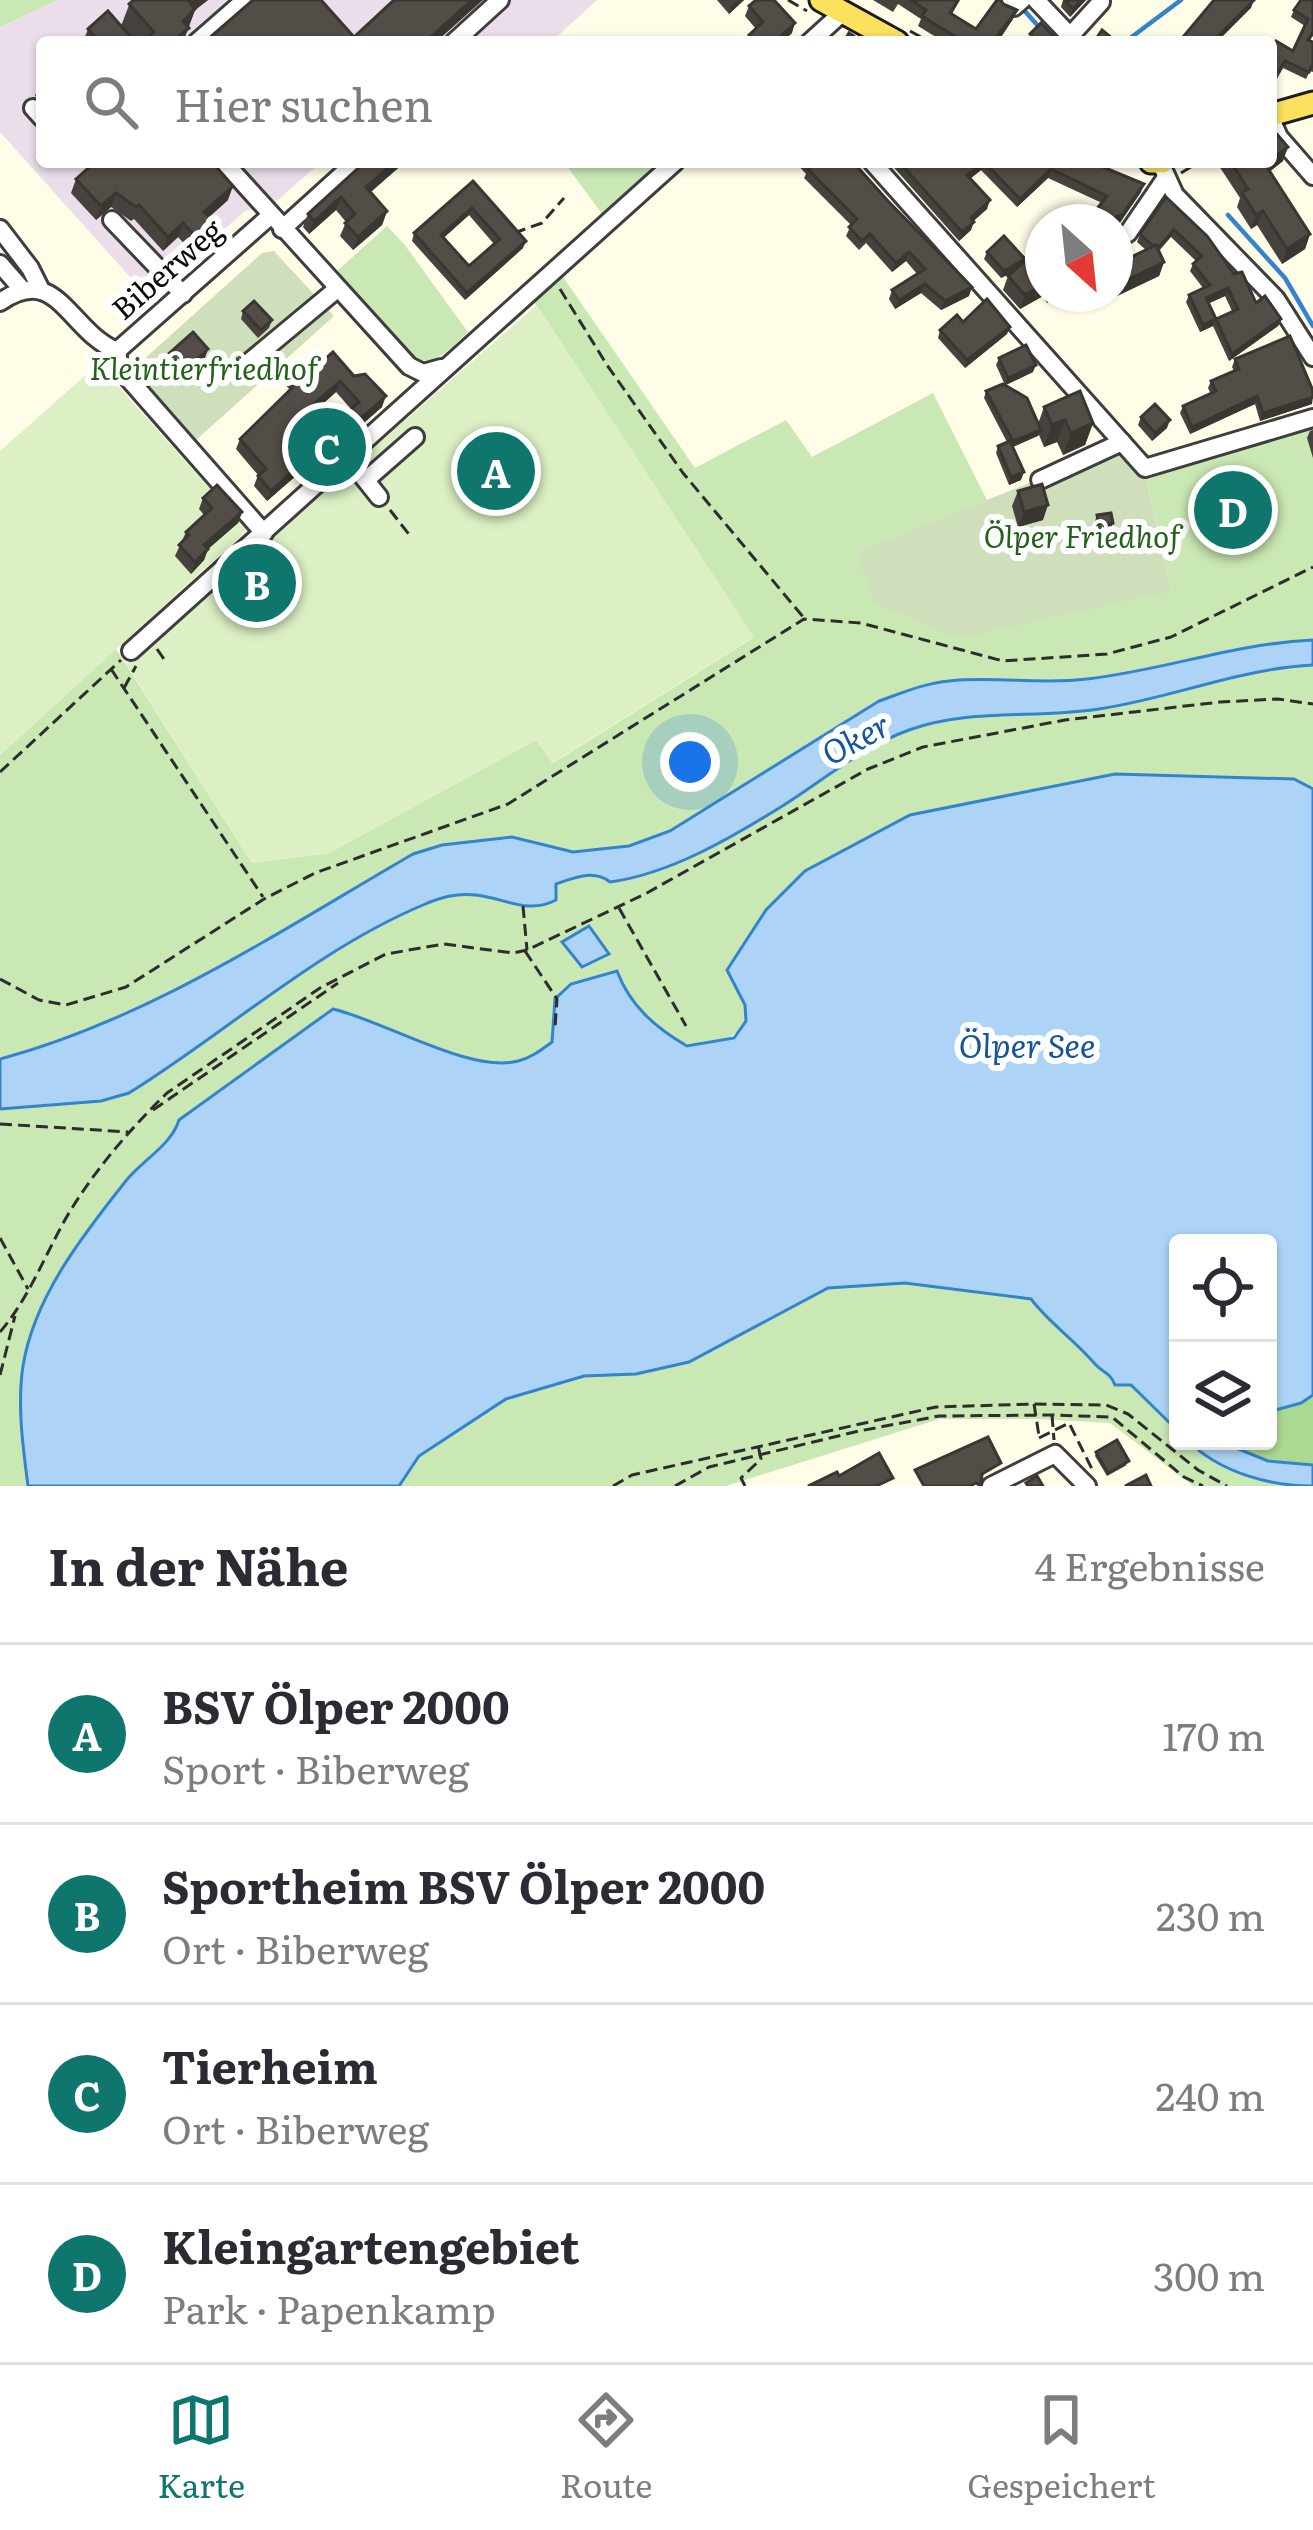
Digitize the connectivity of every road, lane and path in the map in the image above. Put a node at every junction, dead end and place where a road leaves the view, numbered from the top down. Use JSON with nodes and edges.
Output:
{"nodes":[{"id":1,"x":245,"y":0,"type":"edge"},
{"id":2,"x":500,"y":0,"type":"edge"},
{"id":3,"x":821,"y":0,"type":"edge"},
{"id":4,"x":1100,"y":2,"type":"edge"},
{"id":5,"x":1027,"y":3,"type":"edge"},
{"id":6,"x":843,"y":13,"type":"junction"},
{"id":7,"x":204,"y":36,"type":"edge"},
{"id":8,"x":461,"y":36,"type":"edge"},
{"id":9,"x":817,"y":36,"type":"edge"},
{"id":10,"x":886,"y":36,"type":"edge"},
{"id":11,"x":1069,"y":36,"type":"edge"},
{"id":12,"x":1075,"y":36,"type":"edge"},
{"id":13,"x":1313,"y":103,"type":"edge"},
{"id":14,"x":1277,"y":115,"type":"edge"},
{"id":15,"x":1277,"y":130,"type":"edge"},
{"id":16,"x":229,"y":168,"type":"edge"},
{"id":17,"x":348,"y":168,"type":"edge"},
{"id":18,"x":668,"y":168,"type":"edge"},
{"id":19,"x":877,"y":168,"type":"edge"},
{"id":20,"x":1164,"y":168,"type":"edge"},
{"id":21,"x":1313,"y":176,"type":"edge"},
{"id":22,"x":564,"y":198,"type":"dead end"},
{"id":23,"x":112,"y":220,"type":"dead end"},
{"id":24,"x":276,"y":222,"type":"junction"},
{"id":25,"x":1133,"y":223,"type":"edge"},
{"id":26,"x":0,"y":229,"type":"edge"},
{"id":27,"x":512,"y":233,"type":"edge"},
{"id":28,"x":0,"y":263,"type":"edge"},
{"id":29,"x":550,"y":272,"type":"junction"},
{"id":30,"x":30,"y":288,"type":"junction"},
{"id":31,"x":337,"y":289,"type":"junction"},
{"id":32,"x":183,"y":294,"type":"junction"},
{"id":33,"x":0,"y":302,"type":"edge"},
{"id":34,"x":117,"y":351,"type":"junction"},
{"id":35,"x":1313,"y":357,"type":"edge"},
{"id":36,"x":242,"y":368,"type":"dead end"},
{"id":37,"x":442,"y":368,"type":"junction"},
{"id":38,"x":1313,"y":418,"type":"edge"},
{"id":39,"x":415,"y":437,"type":"dead end"},
{"id":40,"x":1122,"y":442,"type":"junction"},
{"id":41,"x":348,"y":458,"type":"junction"},
{"id":42,"x":366,"y":480,"type":"junction"},
{"id":43,"x":1040,"y":480,"type":"edge"},
{"id":44,"x":385,"y":504,"type":"joint"},
{"id":45,"x":264,"y":533,"type":"junction"},
{"id":46,"x":411,"y":537,"type":"dead end"},
{"id":47,"x":1313,"y":567,"type":"edge"},
{"id":48,"x":804,"y":619,"type":"junction"},
{"id":49,"x":131,"y":651,"type":"joint"},
{"id":50,"x":111,"y":669,"type":"junction"},
{"id":51,"x":1313,"y":704,"type":"edge"},
{"id":52,"x":0,"y":772,"type":"edge"},
{"id":53,"x":264,"y":899,"type":"junction"},
{"id":54,"x":523,"y":906,"type":"dead end"},
{"id":55,"x":618,"y":907,"type":"junction"},
{"id":56,"x":526,"y":951,"type":"junction"},
{"id":57,"x":350,"y":974,"type":"junction"},
{"id":58,"x":0,"y":979,"type":"edge"},
{"id":59,"x":686,"y":1026,"type":"dead end"},
{"id":60,"x":555,"y":1028,"type":"dead end"},
{"id":61,"x":146,"y":1114,"type":"junction"},
{"id":62,"x":0,"y":1124,"type":"edge"},
{"id":63,"x":130,"y":1132,"type":"junction"},
{"id":64,"x":0,"y":1238,"type":"edge"},
{"id":65,"x":29,"y":1292,"type":"junction"},
{"id":66,"x":15,"y":1314,"type":"junction"},
{"id":67,"x":0,"y":1332,"type":"edge"},
{"id":68,"x":0,"y":1376,"type":"edge"},
{"id":69,"x":1034,"y":1404,"type":"junction"},
{"id":70,"x":1034,"y":1415,"type":"junction"},
{"id":71,"x":1052,"y":1415,"type":"junction"},
{"id":72,"x":1070,"y":1416,"type":"junction"},
{"id":73,"x":1069,"y":1423,"type":"junction"},
{"id":74,"x":1053,"y":1432,"type":"junction"},
{"id":75,"x":1040,"y":1438,"type":"junction"},
{"id":76,"x":758,"y":1445,"type":"junction"},
{"id":77,"x":760,"y":1454,"type":"junction"},
{"id":78,"x":1055,"y":1454,"type":"junction"},
{"id":79,"x":1091,"y":1480,"type":"edge"},
{"id":80,"x":613,"y":1486,"type":"edge"},
{"id":81,"x":675,"y":1486,"type":"edge"},
{"id":82,"x":745,"y":1486,"type":"edge"},
{"id":83,"x":991,"y":1486,"type":"edge"},
{"id":84,"x":1203,"y":1486,"type":"edge"},
{"id":85,"x":1228,"y":1486,"type":"edge"}],
"edges":[{"from":1,"to":7,"type":"street"},
{"from":2,"to":8,"type":"street"},
{"from":3,"to":6,"type":"main road"},
{"from":4,"to":12,"type":"street"},
{"from":5,"to":11,"type":"street"},
{"from":6,"to":9,"type":"street"},
{"from":6,"to":10,"type":"main road"},
{"from":13,"to":14,"type":"main road"},
{"from":15,"to":21,"type":"street"},
{"from":16,"to":24,"type":"street"},
{"from":17,"to":24,"type":"street","name":"Biberweg"},
{"from":18,"to":29,"type":"street"},
{"from":19,"to":40,"type":"street"},
{"from":20,"to":25,"type":"street"},
{"from":20,"to":35,"type":"street"},
{"from":22,"to":27,"type":"path"},
{"from":23,"to":32,"type":"street"},
{"from":24,"to":31,"type":"street"},
{"from":24,"to":32,"type":"street","name":"Biberweg"},
{"from":26,"to":30,"type":"street"},
{"from":28,"to":30,"type":"street"},
{"from":29,"to":37,"type":"street"},
{"from":29,"to":48,"type":"path"},
{"from":30,"to":33,"type":"street"},
{"from":30,"to":34,"type":"street"},
{"from":31,"to":36,"type":"street"},
{"from":31,"to":37,"type":"street"},
{"from":32,"to":34,"type":"street","name":"Biberweg"},
{"from":34,"to":45,"type":"street","name":"Biberweg"},
{"from":37,"to":41,"type":"street"},
{"from":38,"to":40,"type":"street"},
{"from":39,"to":42,"type":"street"},
{"from":40,"to":43,"type":"street"},
{"from":41,"to":42,"type":"street"},
{"from":41,"to":45,"type":"street"},
{"from":42,"to":44,"type":"street"},
{"from":44,"to":46,"type":"path"},
{"from":45,"to":49,"type":"street"},
{"from":47,"to":48,"type":"path"},
{"from":48,"to":53,"type":"path"},
{"from":49,"to":50,"type":"path"},
{"from":50,"to":52,"type":"path"},
{"from":50,"to":53,"type":"path"},
{"from":51,"to":55,"type":"path"},
{"from":53,"to":58,"type":"path"},
{"from":54,"to":56,"type":"path"},
{"from":55,"to":56,"type":"path"},
{"from":55,"to":59,"type":"path"},
{"from":56,"to":57,"type":"path"},
{"from":56,"to":60,"type":"path"},
{"from":57,"to":61,"type":"path"},
{"from":57,"to":61,"type":"path"},
{"from":61,"to":63,"type":"path"},
{"from":62,"to":63,"type":"path"},
{"from":63,"to":65,"type":"path"},
{"from":64,"to":65,"type":"path"},
{"from":65,"to":66,"type":"path"},
{"from":66,"to":67,"type":"path"},
{"from":66,"to":68,"type":"path"},
{"from":69,"to":70,"type":"path"},
{"from":69,"to":76,"type":"path"},
{"from":69,"to":85,"type":"path"},
{"from":70,"to":71,"type":"path"},
{"from":70,"to":75,"type":"path"},
{"from":70,"to":77,"type":"path"},
{"from":71,"to":72,"type":"path"},
{"from":71,"to":74,"type":"path"},
{"from":72,"to":73,"type":"path"},
{"from":72,"to":84,"type":"path"},
{"from":73,"to":74,"type":"path"},
{"from":73,"to":79,"type":"path"},
{"from":74,"to":75,"type":"path"},
{"from":74,"to":78,"type":"path"},
{"from":75,"to":78,"type":"path"},
{"from":76,"to":77,"type":"path"},
{"from":76,"to":80,"type":"path"},
{"from":77,"to":81,"type":"path"},
{"from":77,"to":82,"type":"path"},
{"from":78,"to":79,"type":"street"},
{"from":78,"to":83,"type":"street"}]}
